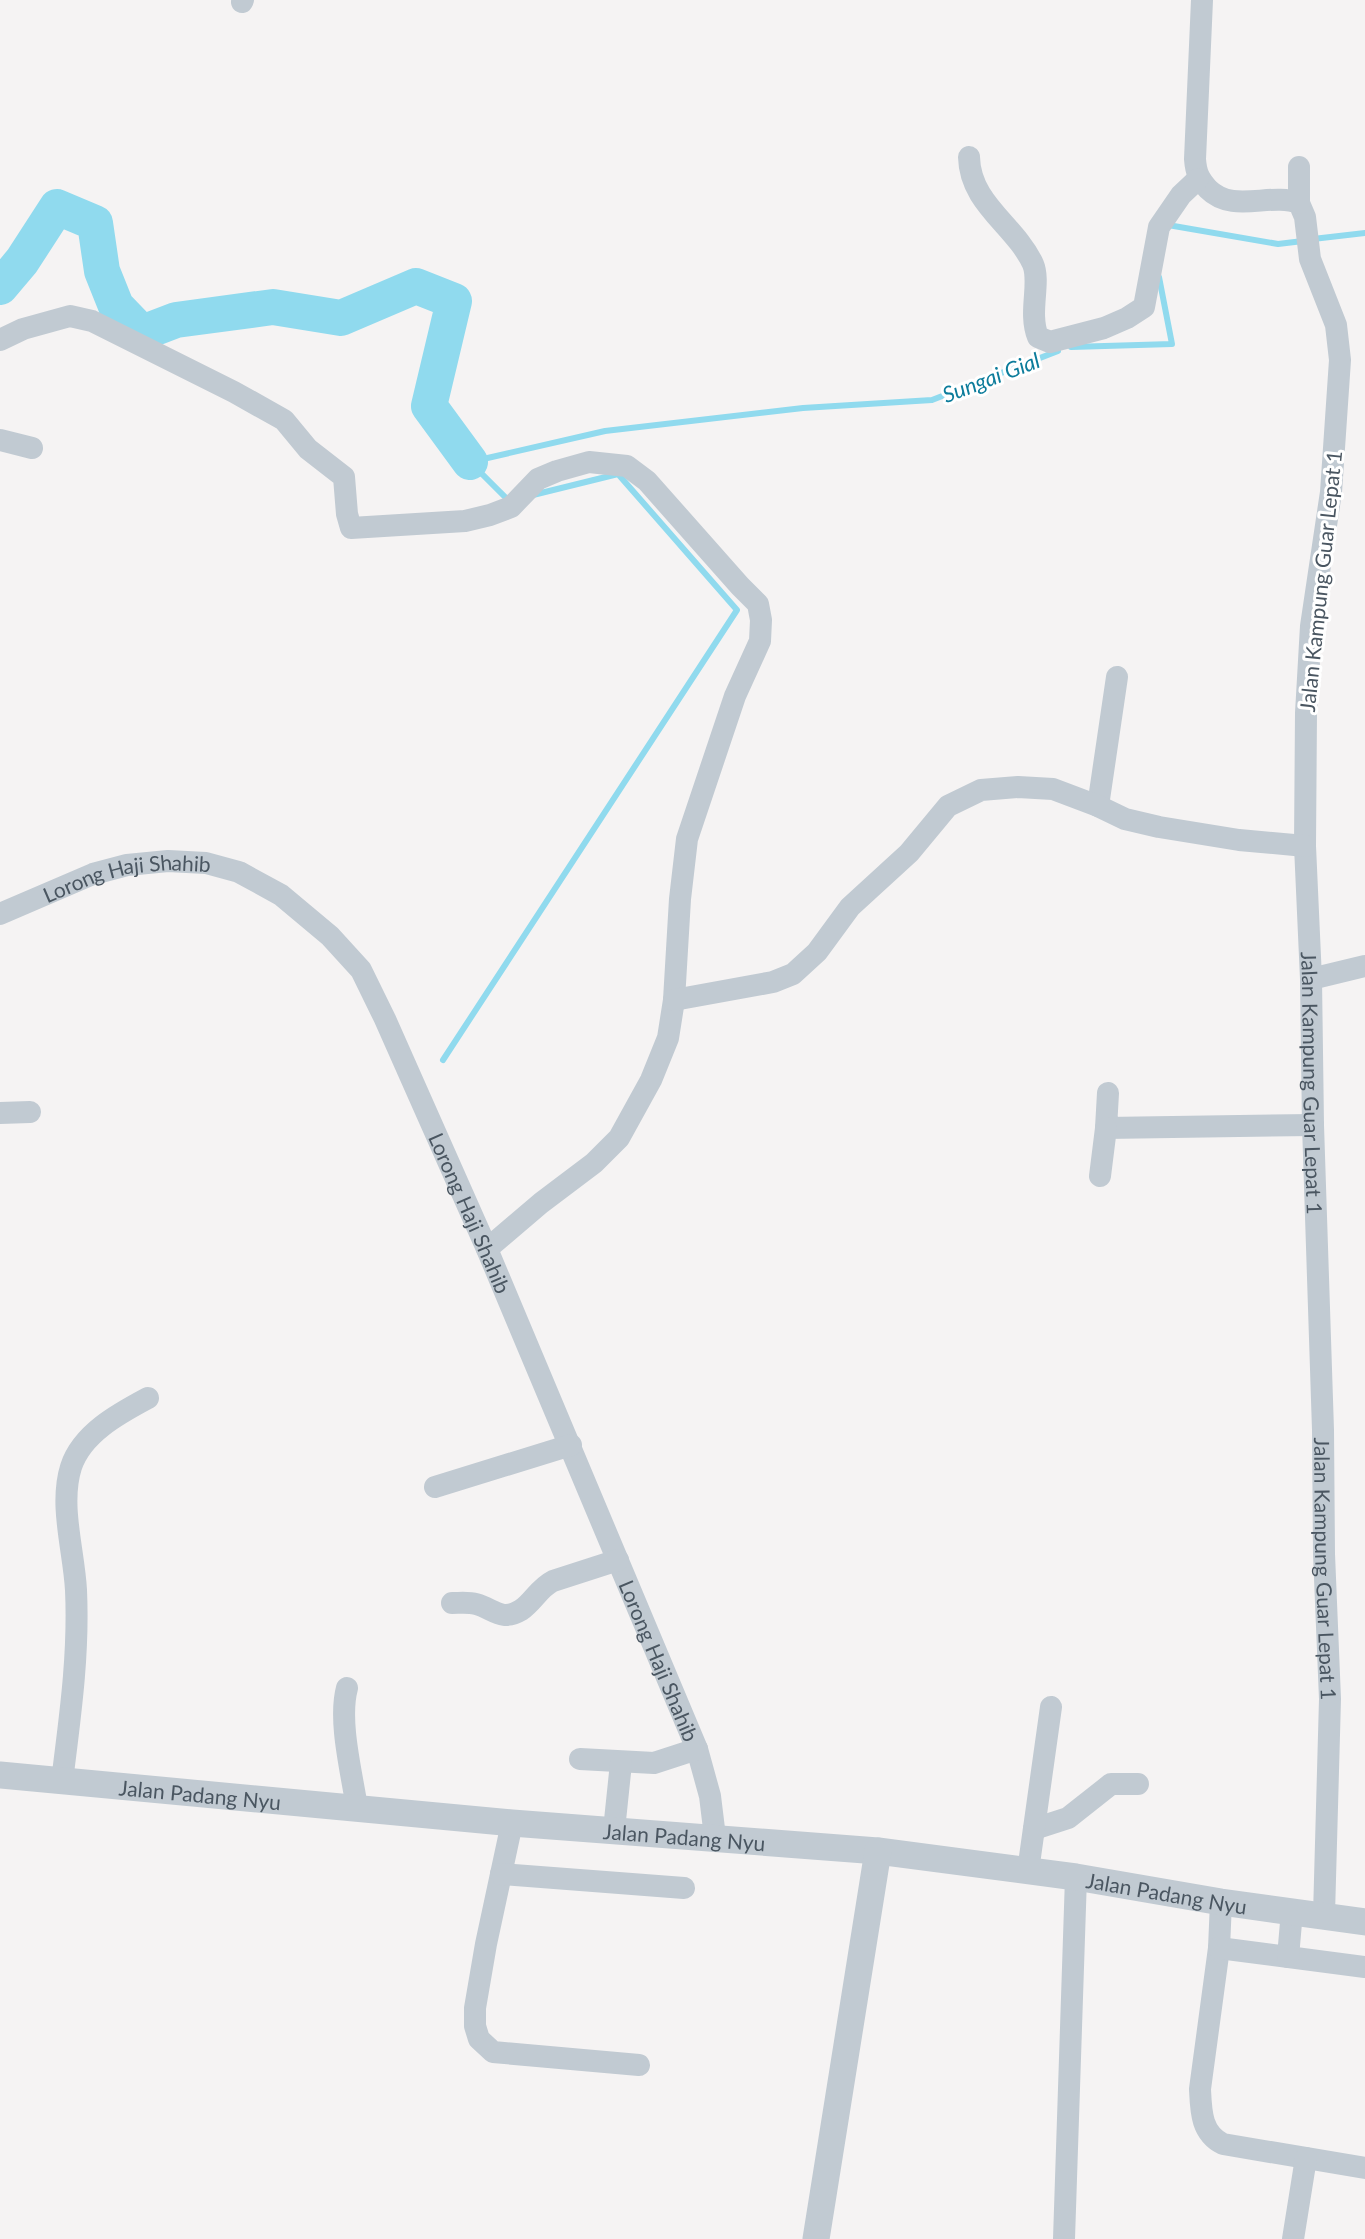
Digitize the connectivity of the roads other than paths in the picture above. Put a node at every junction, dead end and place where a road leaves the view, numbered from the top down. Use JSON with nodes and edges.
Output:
{"nodes":[{"id":1,"x":1202,"y":0,"type":"edge"},
{"id":2,"x":969,"y":158,"type":"dead end"},
{"id":3,"x":1299,"y":167,"type":"dead end"},
{"id":4,"x":1198,"y":178,"type":"junction"},
{"id":5,"x":1299,"y":203,"type":"junction"},
{"id":6,"x":0,"y":340,"type":"edge"},
{"id":7,"x":0,"y":440,"type":"edge"},
{"id":8,"x":33,"y":448,"type":"dead end"},
{"id":9,"x":1117,"y":677,"type":"dead end"},
{"id":10,"x":1098,"y":806,"type":"junction"},
{"id":11,"x":1305,"y":846,"type":"junction"},
{"id":12,"x":0,"y":914,"type":"edge"},
{"id":13,"x":1365,"y":966,"type":"edge"},
{"id":14,"x":1311,"y":979,"type":"junction"},
{"id":15,"x":674,"y":1000,"type":"junction"},
{"id":16,"x":1108,"y":1093,"type":"dead end"},
{"id":17,"x":30,"y":1112,"type":"dead end"},
{"id":18,"x":0,"y":1113,"type":"edge"},
{"id":19,"x":1313,"y":1125,"type":"junction"},
{"id":20,"x":1106,"y":1128,"type":"junction"},
{"id":21,"x":1100,"y":1176,"type":"dead end"},
{"id":22,"x":487,"y":1249,"type":"junction"},
{"id":23,"x":148,"y":1398,"type":"dead end"},
{"id":24,"x":570,"y":1445,"type":"junction"},
{"id":25,"x":435,"y":1487,"type":"dead end"},
{"id":26,"x":618,"y":1560,"type":"junction"},
{"id":27,"x":452,"y":1603,"type":"dead end"},
{"id":28,"x":346,"y":1688,"type":"dead end"},
{"id":29,"x":1051,"y":1707,"type":"dead end"},
{"id":30,"x":697,"y":1749,"type":"junction"},
{"id":31,"x":580,"y":1759,"type":"dead end"},
{"id":32,"x":621,"y":1763,"type":"junction"},
{"id":33,"x":0,"y":1775,"type":"edge"},
{"id":34,"x":62,"y":1781,"type":"junction"},
{"id":35,"x":1138,"y":1784,"type":"dead end"},
{"id":36,"x":357,"y":1808,"type":"junction"},
{"id":37,"x":512,"y":1823,"type":"junction"},
{"id":38,"x":1034,"y":1829,"type":"junction"},
{"id":39,"x":614,"y":1830,"type":"junction"},
{"id":40,"x":715,"y":1837,"type":"junction"},
{"id":41,"x":878,"y":1851,"type":"junction"},
{"id":42,"x":1028,"y":1871,"type":"junction"},
{"id":43,"x":501,"y":1874,"type":"junction"},
{"id":44,"x":1076,"y":1877,"type":"junction"},
{"id":45,"x":684,"y":1888,"type":"dead end"},
{"id":46,"x":1221,"y":1902,"type":"junction"},
{"id":47,"x":1292,"y":1911,"type":"junction"},
{"id":48,"x":1324,"y":1915,"type":"junction"},
{"id":49,"x":1365,"y":1922,"type":"edge"},
{"id":50,"x":1219,"y":1948,"type":"junction"},
{"id":51,"x":1288,"y":1957,"type":"junction"},
{"id":52,"x":1365,"y":1967,"type":"edge"},
{"id":53,"x":639,"y":2065,"type":"dead end"},
{"id":54,"x":1306,"y":2158,"type":"junction"},
{"id":55,"x":1365,"y":2168,"type":"edge"},
{"id":56,"x":816,"y":2239,"type":"edge"},
{"id":57,"x":1065,"y":2239,"type":"edge"},
{"id":58,"x":1293,"y":2239,"type":"edge"}],
"edges":[{"from":1,"to":4,"type":"street"},
{"from":2,"to":4,"type":"street"},
{"from":3,"to":5,"type":"street","name":"Jalan Kampung Guar Lepat 1"},
{"from":4,"to":5,"type":"street"},
{"from":5,"to":11,"type":"street","name":"Jalan Kampung Guar Lepat 1"},
{"from":6,"to":15,"type":"street"},
{"from":7,"to":8,"type":"street"},
{"from":9,"to":10,"type":"street"},
{"from":10,"to":11,"type":"street"},
{"from":10,"to":15,"type":"street"},
{"from":11,"to":14,"type":"street","name":"Jalan Kampung Guar Lepat 1"},
{"from":12,"to":22,"type":"street","name":"Lorong Haji Shahib"},
{"from":13,"to":14,"type":"street"},
{"from":14,"to":19,"type":"street","name":"Jalan Kampung Guar Lepat 1"},
{"from":15,"to":22,"type":"street"},
{"from":16,"to":20,"type":"street"},
{"from":17,"to":18,"type":"street"},
{"from":19,"to":20,"type":"street"},
{"from":19,"to":48,"type":"street","name":"Jalan Kampung Guar Lepat 1"},
{"from":20,"to":21,"type":"street"},
{"from":22,"to":24,"type":"street","name":"Lorong Haji Shahib"},
{"from":23,"to":34,"type":"street"},
{"from":24,"to":25,"type":"street"},
{"from":24,"to":26,"type":"street","name":"Lorong Haji Shahib"},
{"from":26,"to":27,"type":"street"},
{"from":26,"to":30,"type":"street","name":"Lorong Haji Shahib"},
{"from":28,"to":36,"type":"street"},
{"from":29,"to":38,"type":"street"},
{"from":30,"to":32,"type":"street"},
{"from":30,"to":40,"type":"street","name":"Lorong Haji Shahib"},
{"from":31,"to":32,"type":"street"},
{"from":32,"to":39,"type":"street"},
{"from":33,"to":34,"type":"street","name":"Jalan Padang Nyu"},
{"from":34,"to":36,"type":"street","name":"Jalan Padang Nyu"},
{"from":35,"to":38,"type":"street"},
{"from":36,"to":37,"type":"street","name":"Jalan Padang Nyu"},
{"from":37,"to":39,"type":"street","name":"Jalan Padang Nyu"},
{"from":37,"to":43,"type":"street"},
{"from":38,"to":42,"type":"street"},
{"from":39,"to":40,"type":"street","name":"Jalan Padang Nyu"},
{"from":40,"to":41,"type":"street","name":"Jalan Padang Nyu"},
{"from":41,"to":42,"type":"street","name":"Jalan Padang Nyu"},
{"from":41,"to":56,"type":"street"},
{"from":42,"to":44,"type":"street","name":"Jalan Padang Nyu"},
{"from":43,"to":45,"type":"street"},
{"from":43,"to":53,"type":"street"},
{"from":44,"to":46,"type":"street","name":"Jalan Padang Nyu"},
{"from":44,"to":57,"type":"street"},
{"from":46,"to":47,"type":"street","name":"Jalan Padang Nyu"},
{"from":46,"to":50,"type":"street"},
{"from":47,"to":48,"type":"street","name":"Jalan Padang Nyu"},
{"from":47,"to":51,"type":"street"},
{"from":48,"to":49,"type":"street","name":"Jalan Padang Nyu"},
{"from":50,"to":51,"type":"street"},
{"from":50,"to":54,"type":"street"},
{"from":51,"to":52,"type":"street"},
{"from":54,"to":55,"type":"street"},
{"from":54,"to":58,"type":"street"}]}
